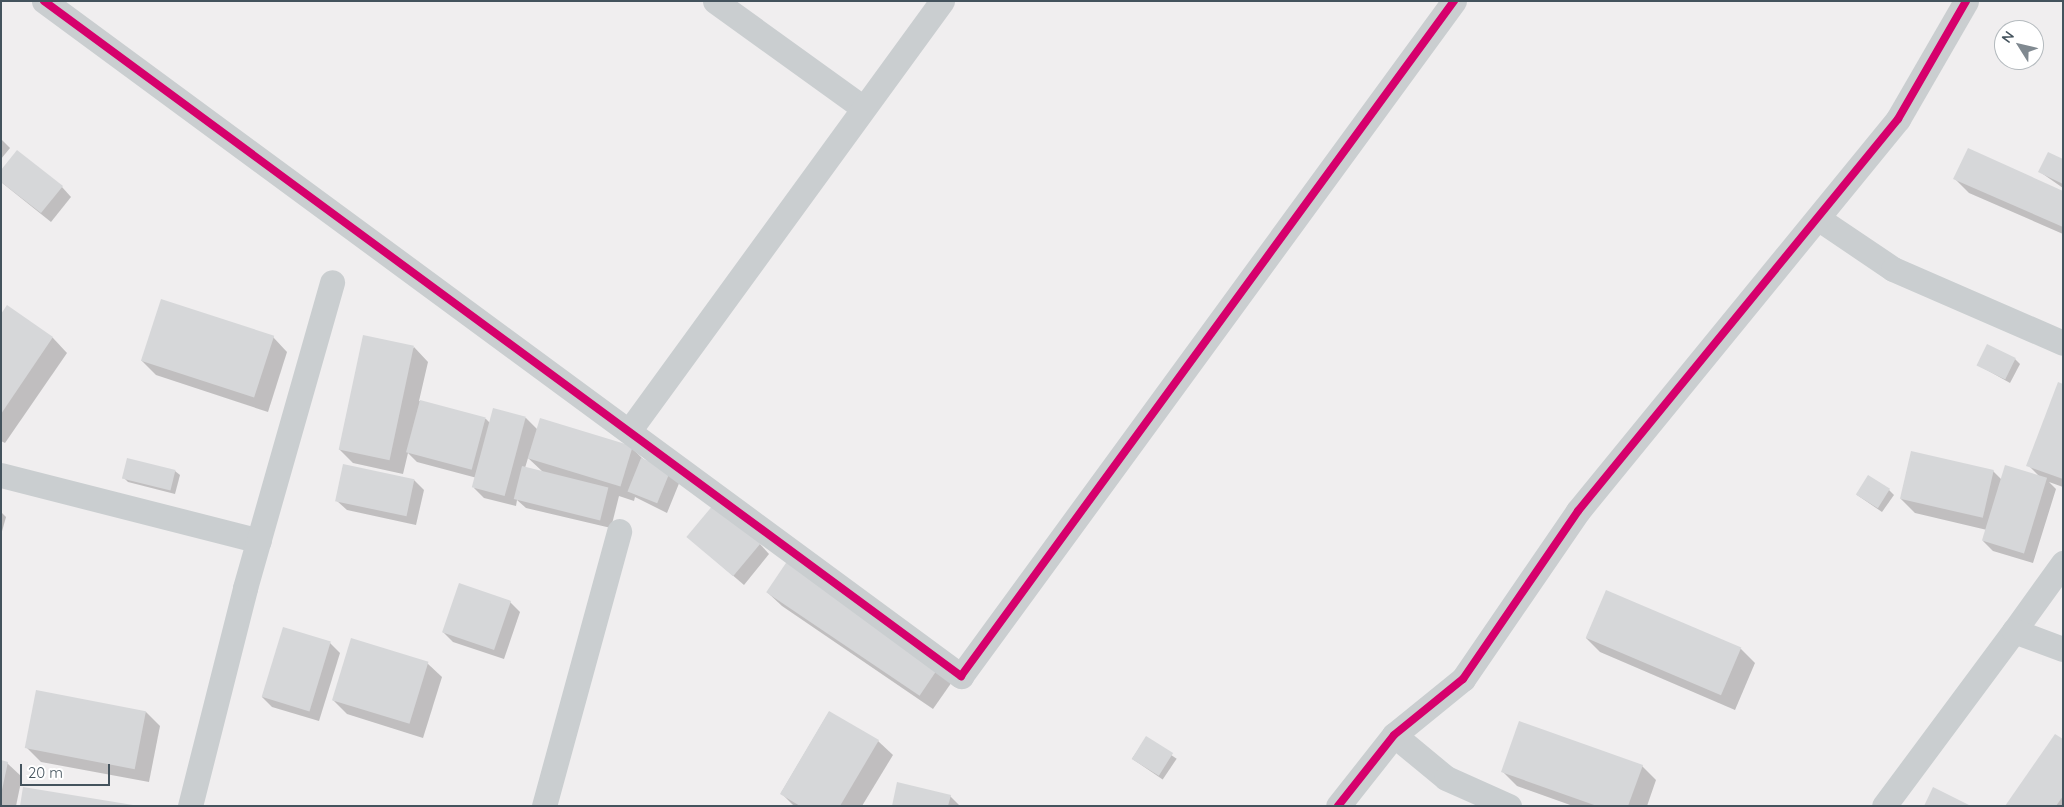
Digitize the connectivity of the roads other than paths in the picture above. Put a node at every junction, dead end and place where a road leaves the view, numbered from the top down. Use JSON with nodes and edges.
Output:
{"nodes":[{"id":1,"x":44,"y":1,"type":"edge"},
{"id":2,"x":715,"y":1,"type":"edge"},
{"id":3,"x":942,"y":1,"type":"edge"},
{"id":4,"x":1454,"y":1,"type":"edge"},
{"id":5,"x":1966,"y":1,"type":"edge"},
{"id":6,"x":862,"y":107,"type":"junction"},
{"id":7,"x":1819,"y":219,"type":"junction"},
{"id":8,"x":332,"y":282,"type":"dead end"},
{"id":9,"x":2063,"y":343,"type":"edge"},
{"id":10,"x":629,"y":431,"type":"junction"},
{"id":11,"x":1,"y":475,"type":"edge"},
{"id":12,"x":619,"y":532,"type":"dead end"},
{"id":13,"x":258,"y":541,"type":"junction"},
{"id":14,"x":2063,"y":563,"type":"edge"},
{"id":15,"x":2014,"y":631,"type":"junction"},
{"id":16,"x":2063,"y":649,"type":"edge"},
{"id":17,"x":1394,"y":734,"type":"junction"},
{"id":18,"x":190,"y":806,"type":"edge"},
{"id":19,"x":544,"y":806,"type":"edge"},
{"id":20,"x":1338,"y":806,"type":"edge"},
{"id":21,"x":1509,"y":806,"type":"edge"},
{"id":22,"x":1884,"y":806,"type":"edge"}],
"edges":[{"from":1,"to":10,"type":"street"},
{"from":2,"to":6,"type":"street"},
{"from":3,"to":6,"type":"street"},
{"from":4,"to":10,"type":"street"},
{"from":5,"to":7,"type":"street"},
{"from":6,"to":10,"type":"street"},
{"from":7,"to":9,"type":"street"},
{"from":7,"to":17,"type":"street"},
{"from":8,"to":13,"type":"street"},
{"from":11,"to":13,"type":"street"},
{"from":12,"to":19,"type":"street"},
{"from":13,"to":18,"type":"street"},
{"from":14,"to":15,"type":"street"},
{"from":15,"to":16,"type":"street"},
{"from":15,"to":22,"type":"street"},
{"from":17,"to":20,"type":"street"},
{"from":17,"to":21,"type":"street"}]}
